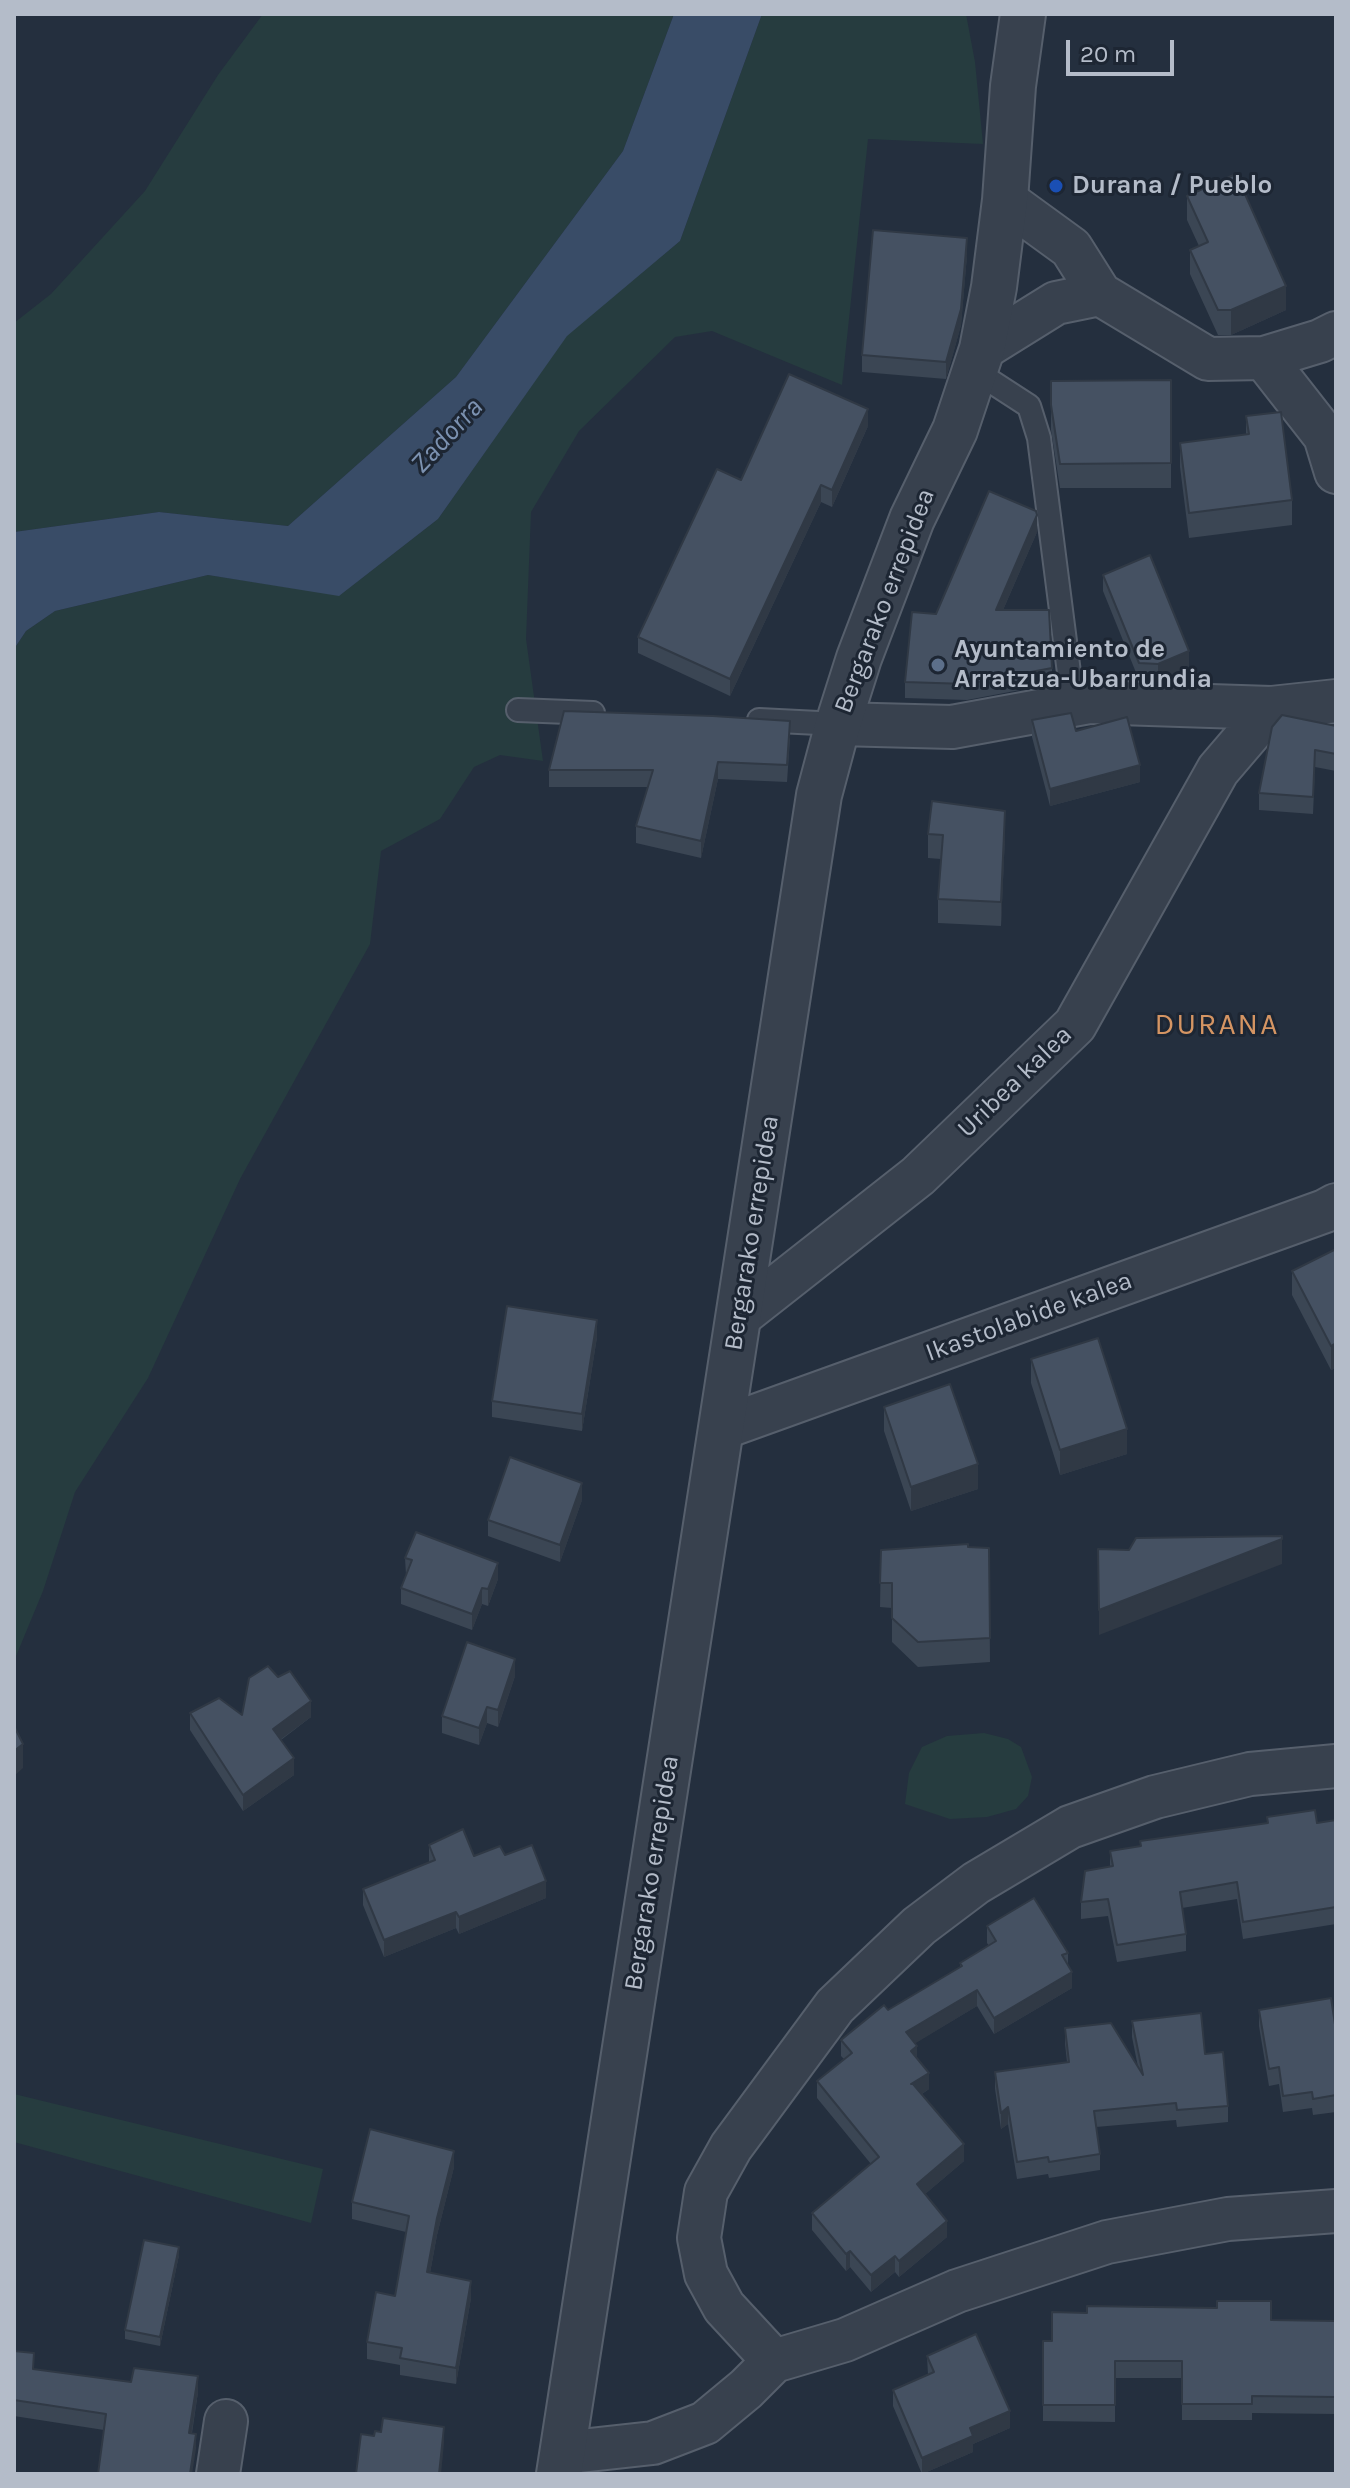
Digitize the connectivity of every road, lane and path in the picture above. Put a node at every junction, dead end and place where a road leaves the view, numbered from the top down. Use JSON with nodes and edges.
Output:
{"nodes":[{"id":1,"x":993,"y":14,"type":"edge"},
{"id":2,"x":1023,"y":14,"type":"edge"},
{"id":3,"x":1013,"y":86,"type":"junction"},
{"id":4,"x":1005,"y":200,"type":"junction"},
{"id":5,"x":1100,"y":294,"type":"junction"},
{"id":6,"x":1336,"y":333,"type":"edge"},
{"id":7,"x":1264,"y":358,"type":"junction"},
{"id":8,"x":979,"y":360,"type":"junction"},
{"id":9,"x":1336,"y":472,"type":"edge"},
{"id":10,"x":1336,"y":701,"type":"edge"},
{"id":11,"x":1073,"y":704,"type":"junction"},
{"id":12,"x":1271,"y":708,"type":"junction"},
{"id":13,"x":518,"y":710,"type":"dead end"},
{"id":14,"x":609,"y":713,"type":"edge"},
{"id":15,"x":731,"y":719,"type":"edge"},
{"id":16,"x":838,"y":724,"type":"junction"},
{"id":17,"x":1336,"y":1205,"type":"edge"},
{"id":18,"x":740,"y":1316,"type":"junction"},
{"id":19,"x":722,"y":1428,"type":"junction"},
{"id":20,"x":1336,"y":1766,"type":"edge"},
{"id":21,"x":1336,"y":2211,"type":"edge"},
{"id":22,"x":774,"y":2361,"type":"junction"},
{"id":23,"x":226,"y":2421,"type":"dead end"},
{"id":24,"x":560,"y":2464,"type":"edge"},
{"id":25,"x":218,"y":2474,"type":"edge"}],
"edges":[{"from":1,"to":3,"type":"street"},
{"from":2,"to":3,"type":"street","name":"Bergarako errepidea"},
{"from":3,"to":4,"type":"street","name":"Bergarako errepidea"},
{"from":4,"to":5,"type":"street"},
{"from":4,"to":8,"type":"street","name":"Bergarako errepidea"},
{"from":5,"to":7,"type":"street"},
{"from":5,"to":8,"type":"street"},
{"from":6,"to":7,"type":"street"},
{"from":7,"to":9,"type":"street"},
{"from":8,"to":11,"type":"lane"},
{"from":8,"to":16,"type":"street","name":"Bergarako errepidea"},
{"from":10,"to":12,"type":"street"},
{"from":11,"to":12,"type":"street"},
{"from":11,"to":16,"type":"street"},
{"from":12,"to":18,"type":"street","name":"Uribea kalea"},
{"from":13,"to":14,"type":"lane"},
{"from":15,"to":16,"type":"lane"},
{"from":16,"to":18,"type":"street","name":"Bergarako errepidea"},
{"from":17,"to":19,"type":"street","name":"Ikastolabide kalea"},
{"from":18,"to":19,"type":"street","name":"Bergarako errepidea"},
{"from":19,"to":24,"type":"street","name":"Bergarako errepidea"},
{"from":20,"to":22,"type":"street"},
{"from":21,"to":22,"type":"street"},
{"from":22,"to":24,"type":"street"},
{"from":23,"to":25,"type":"street"}]}
